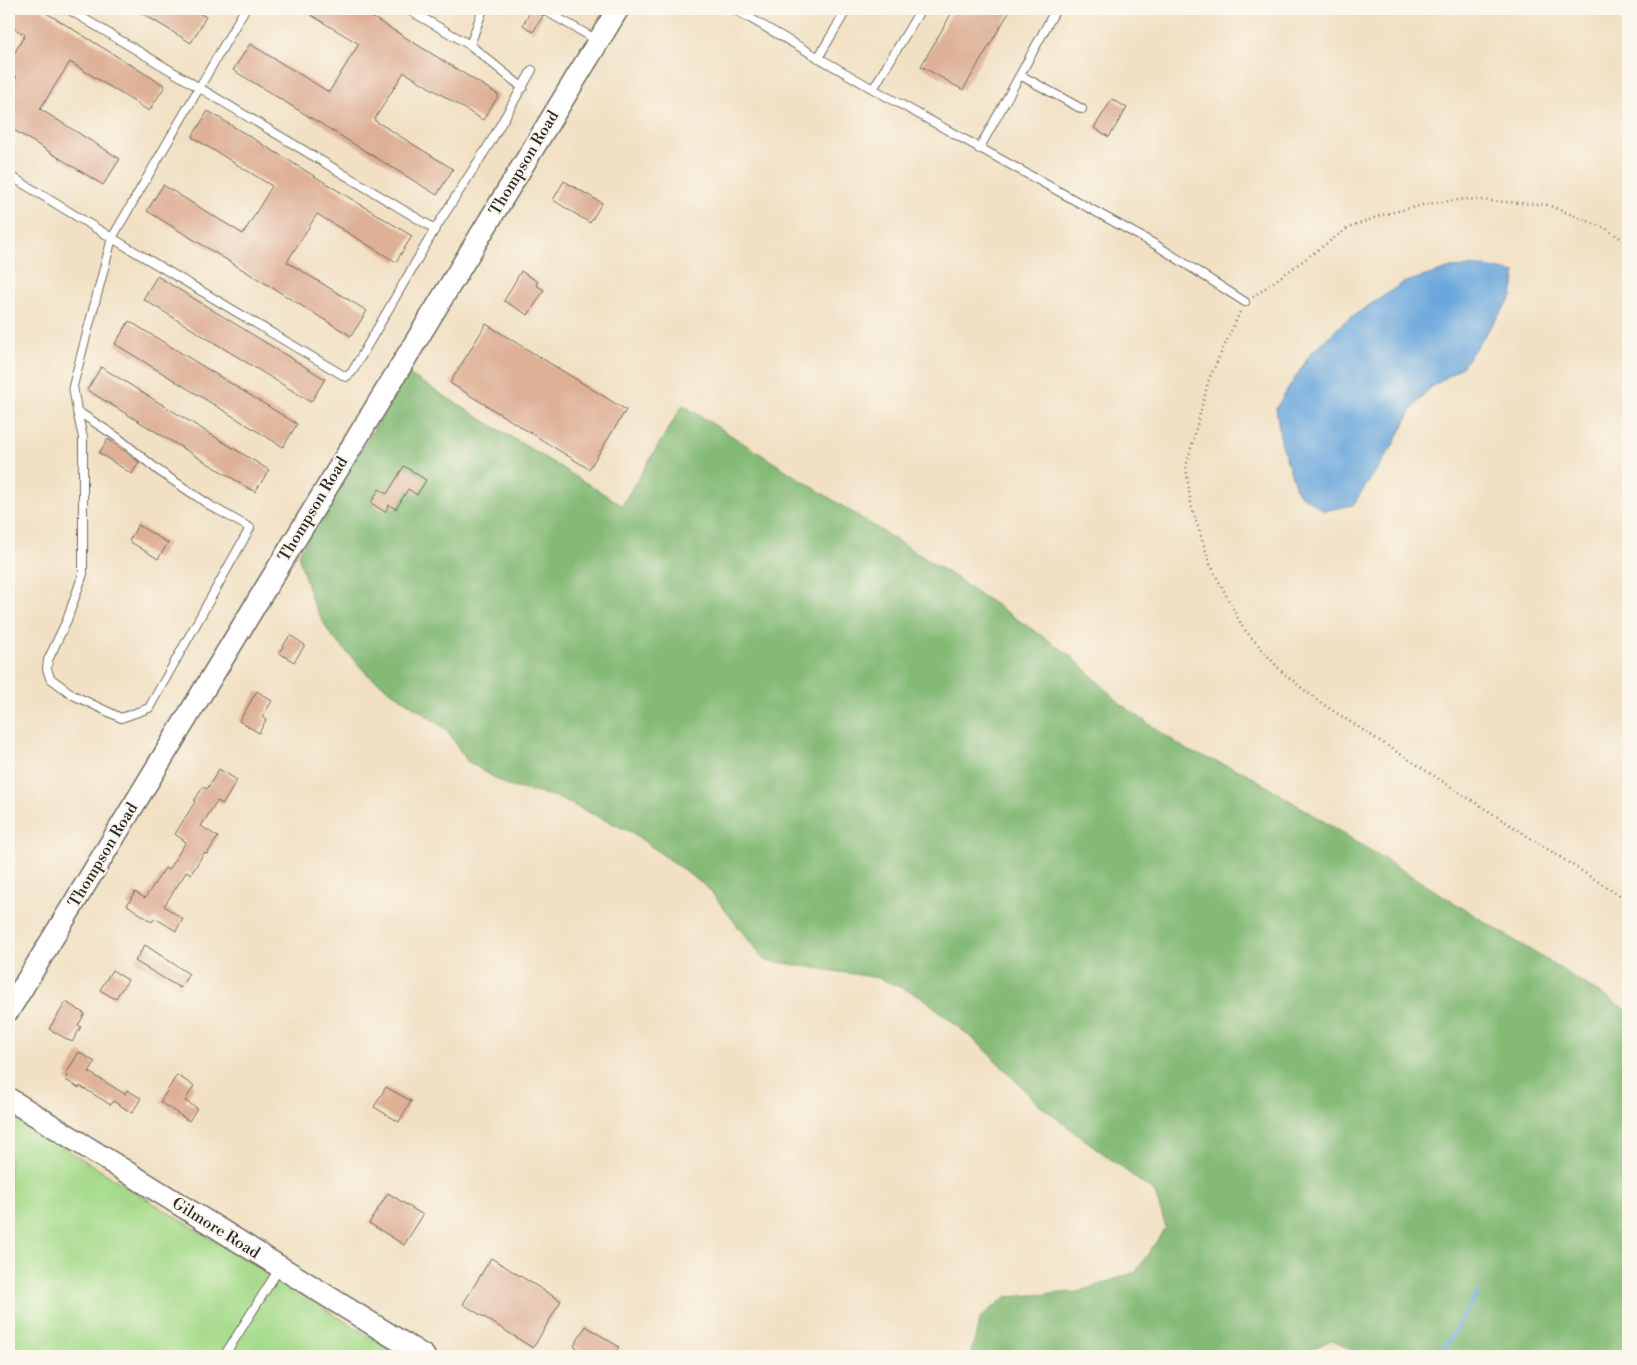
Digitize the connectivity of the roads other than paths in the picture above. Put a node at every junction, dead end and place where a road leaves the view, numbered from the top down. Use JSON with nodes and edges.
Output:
{"nodes":[{"id":1,"x":68,"y":9,"type":"edge"},
{"id":2,"x":245,"y":9,"type":"edge"},
{"id":3,"x":407,"y":9,"type":"edge"},
{"id":4,"x":482,"y":9,"type":"edge"},
{"id":5,"x":542,"y":9,"type":"edge"},
{"id":6,"x":618,"y":9,"type":"edge"},
{"id":7,"x":735,"y":9,"type":"edge"},
{"id":8,"x":847,"y":9,"type":"edge"},
{"id":9,"x":921,"y":9,"type":"edge"},
{"id":10,"x":1056,"y":9,"type":"edge"},
{"id":11,"x":599,"y":41,"type":"junction"},
{"id":12,"x":470,"y":45,"type":"junction"},
{"id":13,"x":818,"y":58,"type":"junction"},
{"id":14,"x":532,"y":70,"type":"dead end"},
{"id":15,"x":1020,"y":75,"type":"junction"},
{"id":16,"x":198,"y":87,"type":"junction"},
{"id":17,"x":523,"y":88,"type":"junction"},
{"id":18,"x":873,"y":89,"type":"junction"},
{"id":19,"x":1082,"y":109,"type":"dead end"},
{"id":20,"x":979,"y":149,"type":"junction"},
{"id":21,"x":9,"y":175,"type":"edge"},
{"id":22,"x":435,"y":229,"type":"junction"},
{"id":23,"x":112,"y":238,"type":"junction"},
{"id":24,"x":1245,"y":302,"type":"road end"},
{"id":25,"x":77,"y":411,"type":"junction"},
{"id":26,"x":9,"y":1010,"type":"edge"},
{"id":27,"x":9,"y":1099,"type":"edge"},
{"id":28,"x":280,"y":1267,"type":"junction"},
{"id":29,"x":224,"y":1356,"type":"edge"},
{"id":30,"x":424,"y":1356,"type":"edge"}],
"edges":[{"from":1,"to":16,"type":"lane"},
{"from":2,"to":16,"type":"lane"},
{"from":3,"to":12,"type":"lane"},
{"from":4,"to":12,"type":"lane"},
{"from":5,"to":11,"type":"lane"},
{"from":6,"to":11,"type":"main road","name":"Thompson Road"},
{"from":7,"to":13,"type":"lane"},
{"from":8,"to":13,"type":"lane"},
{"from":9,"to":18,"type":"lane"},
{"from":10,"to":15,"type":"lane"},
{"from":11,"to":26,"type":"main road","name":"Thompson Road"},
{"from":12,"to":17,"type":"lane"},
{"from":13,"to":18,"type":"lane"},
{"from":14,"to":17,"type":"lane"},
{"from":15,"to":19,"type":"lane"},
{"from":15,"to":20,"type":"lane"},
{"from":16,"to":22,"type":"lane"},
{"from":16,"to":23,"type":"lane"},
{"from":17,"to":22,"type":"lane"},
{"from":18,"to":20,"type":"lane"},
{"from":20,"to":24,"type":"lane"},
{"from":21,"to":23,"type":"lane"},
{"from":22,"to":23,"type":"lane"},
{"from":23,"to":25,"type":"lane"},
{"from":25,"to":25,"type":"lane"},
{"from":27,"to":28,"type":"main road","name":"Gilmore Road"},
{"from":28,"to":29,"type":"lane"},
{"from":28,"to":30,"type":"main road","name":"Gilmore Road"}]}
